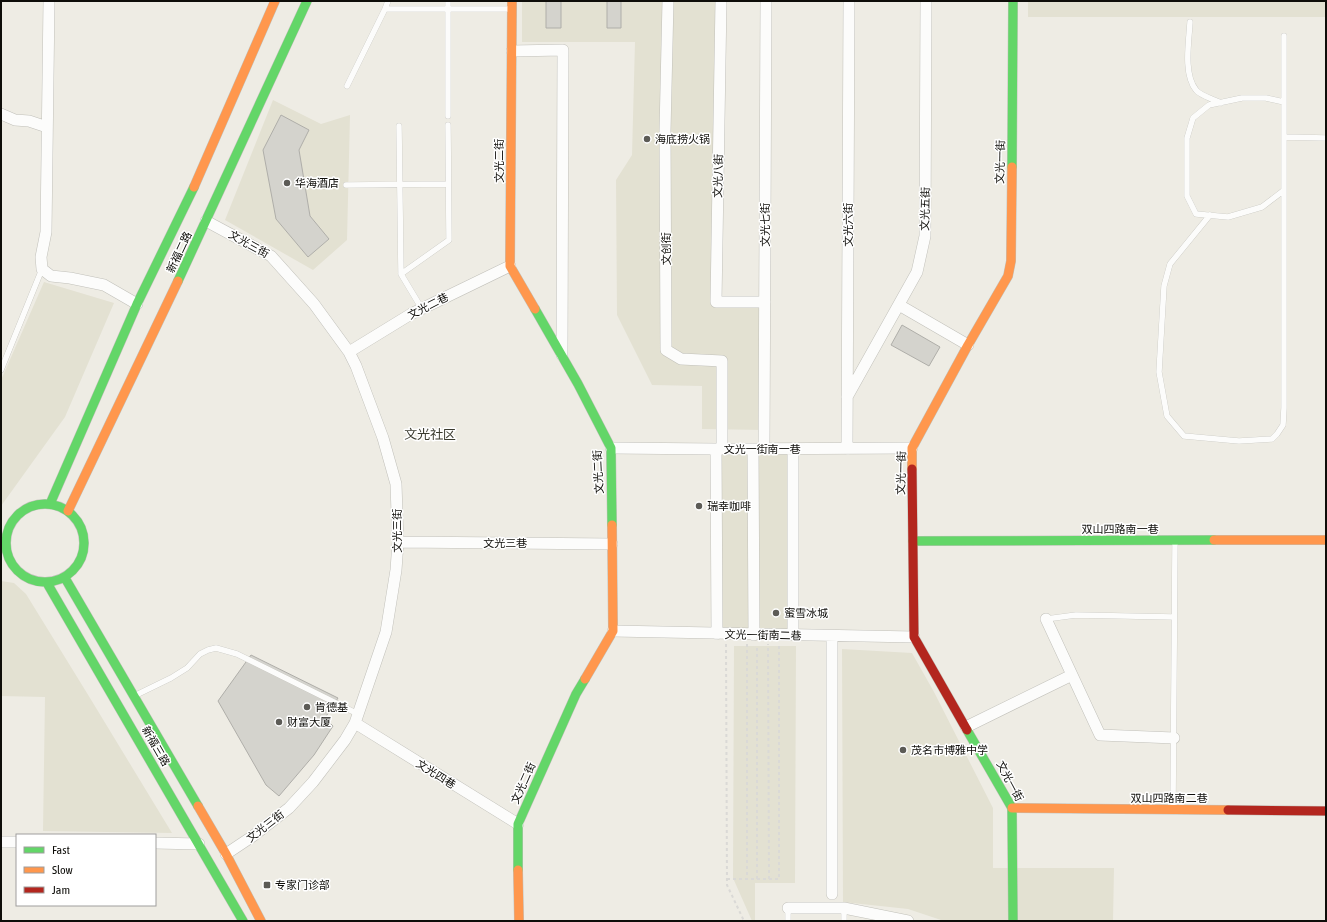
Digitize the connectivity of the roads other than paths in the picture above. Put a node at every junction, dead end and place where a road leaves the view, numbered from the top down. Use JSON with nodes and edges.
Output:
{"nodes":[{"id":1,"x":49,"y":1,"type":"edge"},
{"id":2,"x":275,"y":1,"type":"edge"},
{"id":3,"x":307,"y":1,"type":"edge"},
{"id":4,"x":388,"y":1,"type":"edge"},
{"id":5,"x":448,"y":1,"type":"edge"},
{"id":6,"x":668,"y":1,"type":"edge"},
{"id":7,"x":721,"y":1,"type":"edge"},
{"id":8,"x":766,"y":1,"type":"edge"},
{"id":9,"x":849,"y":1,"type":"edge"},
{"id":10,"x":926,"y":1,"type":"edge"},
{"id":11,"x":1013,"y":1,"type":"edge"},
{"id":12,"x":512,"y":5,"type":"edge"},
{"id":13,"x":385,"y":9,"type":"junction"},
{"id":14,"x":448,"y":9,"type":"junction"},
{"id":15,"x":1190,"y":22,"type":"dead end"},
{"id":16,"x":1284,"y":36,"type":"dead end"},
{"id":17,"x":512,"y":51,"type":"junction"},
{"id":18,"x":347,"y":86,"type":"dead end"},
{"id":19,"x":1284,"y":102,"type":"junction"},
{"id":20,"x":1221,"y":103,"type":"junction"},
{"id":21,"x":1,"y":114,"type":"edge"},
{"id":22,"x":448,"y":116,"type":"dead end"},
{"id":23,"x":448,"y":124,"type":"dead end"},
{"id":24,"x":400,"y":126,"type":"dead end"},
{"id":25,"x":47,"y":127,"type":"junction"},
{"id":26,"x":1284,"y":137,"type":"junction"},
{"id":27,"x":1326,"y":138,"type":"edge"},
{"id":28,"x":448,"y":184,"type":"junction"},
{"id":29,"x":346,"y":185,"type":"dead end"},
{"id":30,"x":400,"y":185,"type":"junction"},
{"id":31,"x":1283,"y":191,"type":"junction"},
{"id":32,"x":1210,"y":215,"type":"junction"},
{"id":33,"x":206,"y":221,"type":"junction"},
{"id":34,"x":510,"y":266,"type":"junction"},
{"id":35,"x":42,"y":269,"type":"junction"},
{"id":36,"x":401,"y":274,"type":"junction"},
{"id":37,"x":765,"y":302,"type":"junction"},
{"id":38,"x":137,"y":304,"type":"junction"},
{"id":39,"x":900,"y":305,"type":"junction"},
{"id":40,"x":422,"y":309,"type":"junction"},
{"id":41,"x":968,"y":345,"type":"junction"},
{"id":42,"x":350,"y":352,"type":"junction"},
{"id":43,"x":562,"y":357,"type":"junction"},
{"id":44,"x":1,"y":370,"type":"edge"},
{"id":45,"x":847,"y":398,"type":"junction"},
{"id":46,"x":611,"y":448,"type":"junction"},
{"id":47,"x":846,"y":448,"type":"junction"},
{"id":48,"x":912,"y":448,"type":"junction"},
{"id":49,"x":719,"y":449,"type":"junction"},
{"id":50,"x":759,"y":449,"type":"junction"},
{"id":51,"x":793,"y":449,"type":"junction"},
{"id":52,"x":50,"y":504,"type":"junction"},
{"id":53,"x":68,"y":511,"type":"junction"},
{"id":54,"x":4,"y":530,"type":"edge"},
{"id":55,"x":1326,"y":540,"type":"edge"},
{"id":56,"x":913,"y":541,"type":"junction"},
{"id":57,"x":1175,"y":541,"type":"junction"},
{"id":58,"x":398,"y":542,"type":"junction"},
{"id":59,"x":612,"y":544,"type":"junction"},
{"id":60,"x":5,"y":558,"type":"edge"},
{"id":61,"x":65,"y":578,"type":"junction"},
{"id":62,"x":47,"y":583,"type":"junction"},
{"id":63,"x":1174,"y":617,"type":"junction"},
{"id":64,"x":1046,"y":619,"type":"joint"},
{"id":65,"x":612,"y":631,"type":"junction"},
{"id":66,"x":717,"y":634,"type":"junction"},
{"id":67,"x":756,"y":634,"type":"junction"},
{"id":68,"x":793,"y":635,"type":"junction"},
{"id":69,"x":832,"y":636,"type":"junction"},
{"id":70,"x":914,"y":637,"type":"junction"},
{"id":71,"x":1072,"y":675,"type":"junction"},
{"id":72,"x":134,"y":696,"type":"junction"},
{"id":73,"x":357,"y":719,"type":"junction"},
{"id":74,"x":966,"y":727,"type":"junction"},
{"id":75,"x":1174,"y":738,"type":"junction"},
{"id":76,"x":1012,"y":808,"type":"junction"},
{"id":77,"x":1174,"y":810,"type":"junction"},
{"id":78,"x":1326,"y":811,"type":"edge"},
{"id":79,"x":518,"y":824,"type":"junction"},
{"id":80,"x":1,"y":842,"type":"edge"},
{"id":81,"x":16,"y":842,"type":"edge"},
{"id":82,"x":156,"y":843,"type":"edge"},
{"id":83,"x":199,"y":844,"type":"junction"},
{"id":84,"x":226,"y":854,"type":"junction"},
{"id":85,"x":832,"y":894,"type":"dead end"},
{"id":86,"x":788,"y":908,"type":"joint"},
{"id":87,"x":844,"y":908,"type":"junction"},
{"id":88,"x":892,"y":919,"type":"edge"},
{"id":89,"x":243,"y":921,"type":"edge"},
{"id":90,"x":261,"y":921,"type":"edge"},
{"id":91,"x":519,"y":921,"type":"edge"},
{"id":92,"x":788,"y":921,"type":"edge"},
{"id":93,"x":844,"y":921,"type":"edge"},
{"id":94,"x":908,"y":921,"type":"edge"},
{"id":95,"x":1013,"y":921,"type":"edge"}],
"edges":[{"from":1,"to":25,"type":"street"},
{"from":2,"to":38,"type":"street","name":"新福二路"},
{"from":3,"to":33,"type":"street","name":"新福二路"},
{"from":4,"to":13,"type":"lane"},
{"from":5,"to":14,"type":"lane"},
{"from":6,"to":49,"type":"street","name":"文创街"},
{"from":7,"to":37,"type":"street","name":"文光八街"},
{"from":8,"to":37,"type":"street","name":"文光七街"},
{"from":9,"to":45,"type":"street","name":"文光六街"},
{"from":10,"to":39,"type":"street","name":"文光五街"},
{"from":11,"to":41,"type":"street","name":"文光一街"},
{"from":12,"to":14,"type":"lane"},
{"from":12,"to":17,"type":"street","name":"文光二街"},
{"from":13,"to":14,"type":"lane"},
{"from":13,"to":18,"type":"lane"},
{"from":14,"to":22,"type":"lane"},
{"from":15,"to":20,"type":"lane"},
{"from":16,"to":19,"type":"lane"},
{"from":17,"to":34,"type":"street","name":"文光二街"},
{"from":17,"to":43,"type":"street"},
{"from":19,"to":20,"type":"lane"},
{"from":19,"to":26,"type":"lane"},
{"from":20,"to":32,"type":"lane"},
{"from":21,"to":25,"type":"street"},
{"from":23,"to":28,"type":"lane"},
{"from":24,"to":30,"type":"lane"},
{"from":25,"to":35,"type":"street"},
{"from":26,"to":27,"type":"lane"},
{"from":26,"to":31,"type":"lane"},
{"from":28,"to":30,"type":"lane"},
{"from":28,"to":36,"type":"lane"},
{"from":29,"to":30,"type":"lane"},
{"from":30,"to":36,"type":"lane"},
{"from":31,"to":32,"type":"lane"},
{"from":31,"to":32,"type":"lane"},
{"from":33,"to":42,"type":"street","name":"文光三街"},
{"from":33,"to":53,"type":"street","name":"新福二路"},
{"from":34,"to":40,"type":"street","name":"文光二巷"},
{"from":34,"to":43,"type":"street","name":"文光二街"},
{"from":35,"to":38,"type":"street"},
{"from":35,"to":44,"type":"lane"},
{"from":36,"to":40,"type":"lane"},
{"from":37,"to":50,"type":"street","name":"文光七街"},
{"from":38,"to":52,"type":"street","name":"新福二路"},
{"from":39,"to":41,"type":"street"},
{"from":39,"to":45,"type":"street","name":"文光五街"},
{"from":40,"to":42,"type":"street","name":"文光二巷"},
{"from":41,"to":48,"type":"street","name":"文光一街"},
{"from":42,"to":58,"type":"street","name":"文光三街"},
{"from":43,"to":46,"type":"street","name":"文光二街"},
{"from":45,"to":47,"type":"street","name":"文光六街"},
{"from":46,"to":49,"type":"street","name":"文光一街南一巷"},
{"from":46,"to":59,"type":"street","name":"文光二街"},
{"from":47,"to":48,"type":"street","name":"文光一街南一巷"},
{"from":47,"to":51,"type":"street","name":"文光一街南一巷"},
{"from":48,"to":56,"type":"street","name":"文光一街"},
{"from":49,"to":50,"type":"street","name":"文光一街南一巷"},
{"from":49,"to":66,"type":"street"},
{"from":50,"to":51,"type":"street","name":"文光一街南一巷"},
{"from":50,"to":67,"type":"street","name":"文光七街"},
{"from":51,"to":68,"type":"street"},
{"from":52,"to":53,"type":"street"},
{"from":52,"to":54,"type":"street"},
{"from":53,"to":61,"type":"street"},
{"from":54,"to":60,"type":"street"},
{"from":55,"to":57,"type":"street","name":"双山四路南一巷"},
{"from":56,"to":57,"type":"street","name":"双山四路南一巷"},
{"from":56,"to":70,"type":"street","name":"文光一街"},
{"from":57,"to":63,"type":"lane"},
{"from":58,"to":59,"type":"street","name":"文光三巷"},
{"from":58,"to":73,"type":"street","name":"文光三街"},
{"from":59,"to":65,"type":"street","name":"文光二街"},
{"from":60,"to":62,"type":"street"},
{"from":61,"to":62,"type":"street"},
{"from":61,"to":72,"type":"street"},
{"from":62,"to":83,"type":"street","name":"新福三路"},
{"from":63,"to":64,"type":"lane"},
{"from":63,"to":75,"type":"lane"},
{"from":64,"to":71,"type":"street"},
{"from":65,"to":66,"type":"street","name":"文光一街南二巷"},
{"from":65,"to":79,"type":"street","name":"文光二街"},
{"from":66,"to":67,"type":"street","name":"文光一街南二巷"},
{"from":67,"to":68,"type":"street","name":"文光一街南二巷"},
{"from":68,"to":69,"type":"street","name":"文光一街南二巷"},
{"from":69,"to":70,"type":"street","name":"文光一街南二巷"},
{"from":69,"to":85,"type":"street"},
{"from":70,"to":74,"type":"street","name":"文光一街"},
{"from":71,"to":74,"type":"street"},
{"from":71,"to":75,"type":"street"},
{"from":72,"to":73,"type":"lane"},
{"from":72,"to":84,"type":"street"},
{"from":73,"to":79,"type":"street","name":"文光四巷"},
{"from":73,"to":84,"type":"street","name":"文光三街"},
{"from":74,"to":76,"type":"street","name":"文光一街"},
{"from":75,"to":77,"type":"lane"},
{"from":76,"to":77,"type":"street","name":"双山四路南二巷"},
{"from":76,"to":95,"type":"street","name":"文光一街"},
{"from":77,"to":78,"type":"street","name":"双山四路南二巷"},
{"from":79,"to":91,"type":"street","name":"文光二街"},
{"from":80,"to":81,"type":"street"},
{"from":82,"to":83,"type":"street"},
{"from":83,"to":89,"type":"street","name":"新福三路"},
{"from":84,"to":90,"type":"street"},
{"from":86,"to":87,"type":"street"},
{"from":86,"to":92,"type":"lane"},
{"from":87,"to":88,"type":"street"},
{"from":87,"to":93,"type":"lane"},
{"from":88,"to":94,"type":"street"}]}
